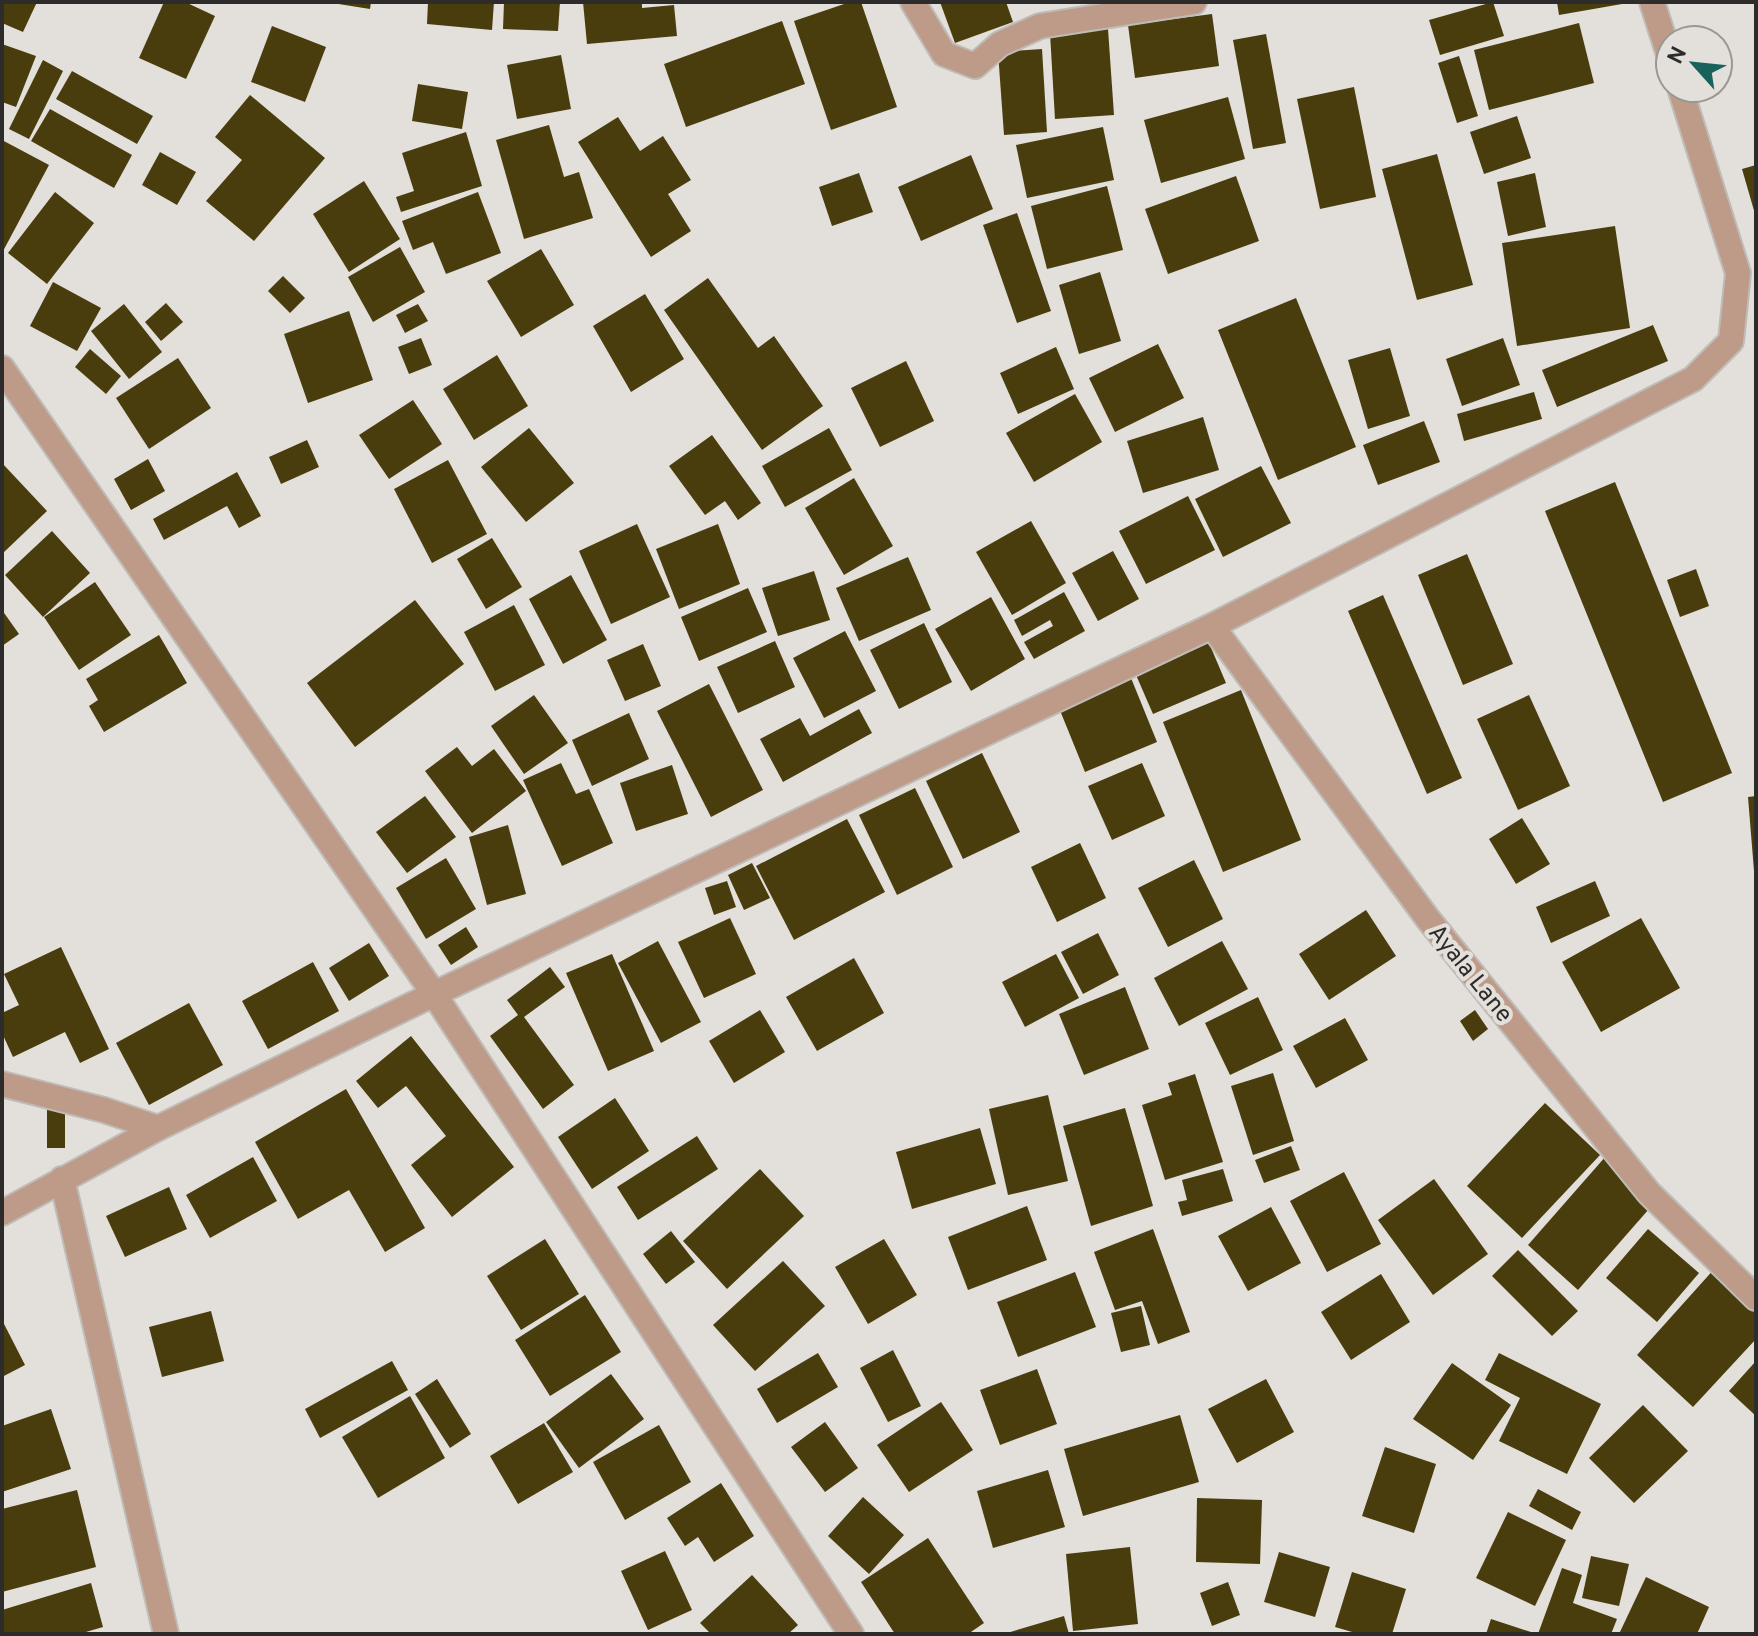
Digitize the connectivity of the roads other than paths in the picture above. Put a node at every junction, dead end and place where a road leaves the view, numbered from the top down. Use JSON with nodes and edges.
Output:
{"nodes":[{"id":1,"x":913,"y":2,"type":"edge"},
{"id":2,"x":1194,"y":2,"type":"edge"},
{"id":3,"x":1652,"y":2,"type":"edge"},
{"id":4,"x":1659,"y":24,"type":"edge"},
{"id":5,"x":1685,"y":104,"type":"edge"},
{"id":6,"x":2,"y":368,"type":"edge"},
{"id":7,"x":1212,"y":626,"type":"junction"},
{"id":8,"x":434,"y":994,"type":"junction"},
{"id":9,"x":2,"y":1084,"type":"edge"},
{"id":10,"x":158,"y":1128,"type":"junction"},
{"id":11,"x":62,"y":1179,"type":"junction"},
{"id":12,"x":2,"y":1213,"type":"edge"},
{"id":13,"x":1756,"y":1298,"type":"edge"},
{"id":14,"x":166,"y":1634,"type":"edge"},
{"id":15,"x":851,"y":1634,"type":"edge"}],
"edges":[{"from":1,"to":2,"type":"street"},
{"from":3,"to":4,"type":"street"},
{"from":5,"to":7,"type":"street"},
{"from":6,"to":8,"type":"street"},
{"from":7,"to":8,"type":"street"},
{"from":7,"to":13,"type":"street","name":"Ayala Lane"},
{"from":8,"to":10,"type":"street"},
{"from":8,"to":15,"type":"street"},
{"from":9,"to":10,"type":"street"},
{"from":10,"to":11,"type":"street"},
{"from":11,"to":12,"type":"street"},
{"from":11,"to":14,"type":"street"}]}
